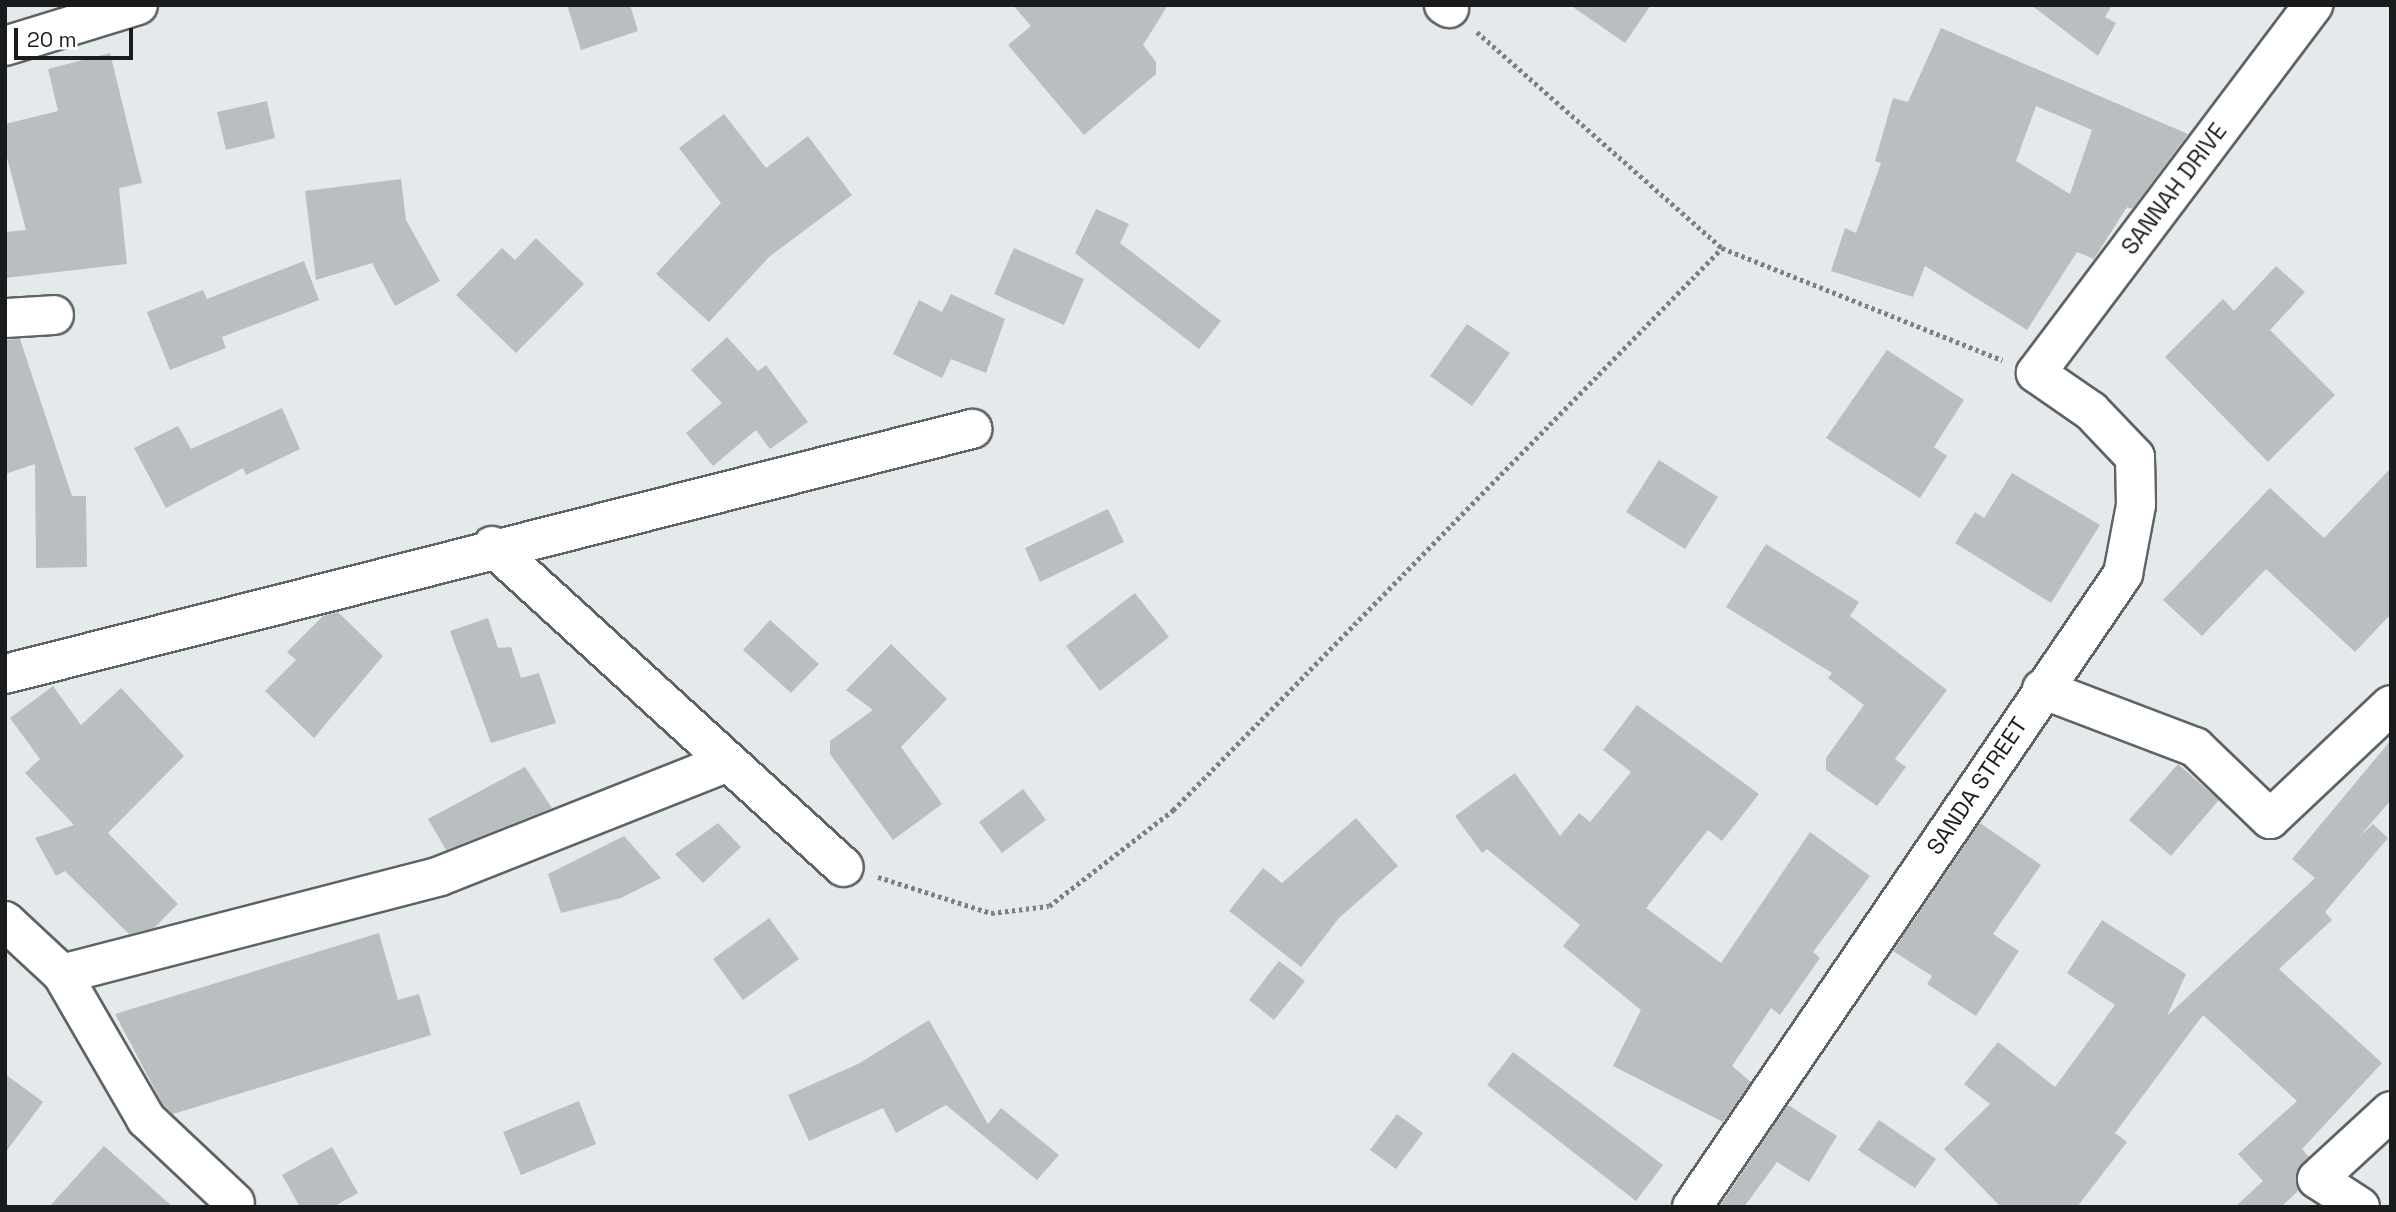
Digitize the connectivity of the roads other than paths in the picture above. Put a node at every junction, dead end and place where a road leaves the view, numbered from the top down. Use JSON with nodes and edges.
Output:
{"nodes":[{"id":1,"x":138,"y":5,"type":"edge"},
{"id":2,"x":2313,"y":5,"type":"edge"},
{"id":3,"x":5,"y":46,"type":"edge"},
{"id":4,"x":54,"y":315,"type":"dead end"},
{"id":5,"x":5,"y":318,"type":"edge"},
{"id":6,"x":2036,"y":373,"type":"joint"},
{"id":7,"x":972,"y":429,"type":"dead end"},
{"id":8,"x":492,"y":546,"type":"junction"},
{"id":9,"x":5,"y":674,"type":"edge"},
{"id":10,"x":2042,"y":689,"type":"junction"},
{"id":11,"x":2391,"y":705,"type":"edge"},
{"id":12,"x":725,"y":763,"type":"junction"},
{"id":13,"x":843,"y":867,"type":"road end"},
{"id":14,"x":5,"y":921,"type":"edge"},
{"id":15,"x":62,"y":974,"type":"junction"},
{"id":16,"x":2391,"y":1111,"type":"edge"},
{"id":17,"x":2311,"y":1193,"type":"edge"},
{"id":18,"x":235,"y":1203,"type":"dead end"},
{"id":19,"x":1692,"y":1207,"type":"edge"},
{"id":20,"x":2360,"y":1207,"type":"edge"}],
"edges":[{"from":1,"to":3,"type":"street"},
{"from":2,"to":6,"type":"street","name":"SANNAH DRIVE"},
{"from":4,"to":5,"type":"street"},
{"from":6,"to":10,"type":"street","name":"SANDA STREET"},
{"from":7,"to":8,"type":"street"},
{"from":8,"to":9,"type":"street"},
{"from":8,"to":12,"type":"street"},
{"from":10,"to":11,"type":"street"},
{"from":10,"to":19,"type":"street","name":"SANDA STREET"},
{"from":12,"to":13,"type":"street"},
{"from":12,"to":15,"type":"street"},
{"from":14,"to":15,"type":"street"},
{"from":15,"to":18,"type":"street"},
{"from":16,"to":17,"type":"street"},
{"from":17,"to":20,"type":"street"}]}
